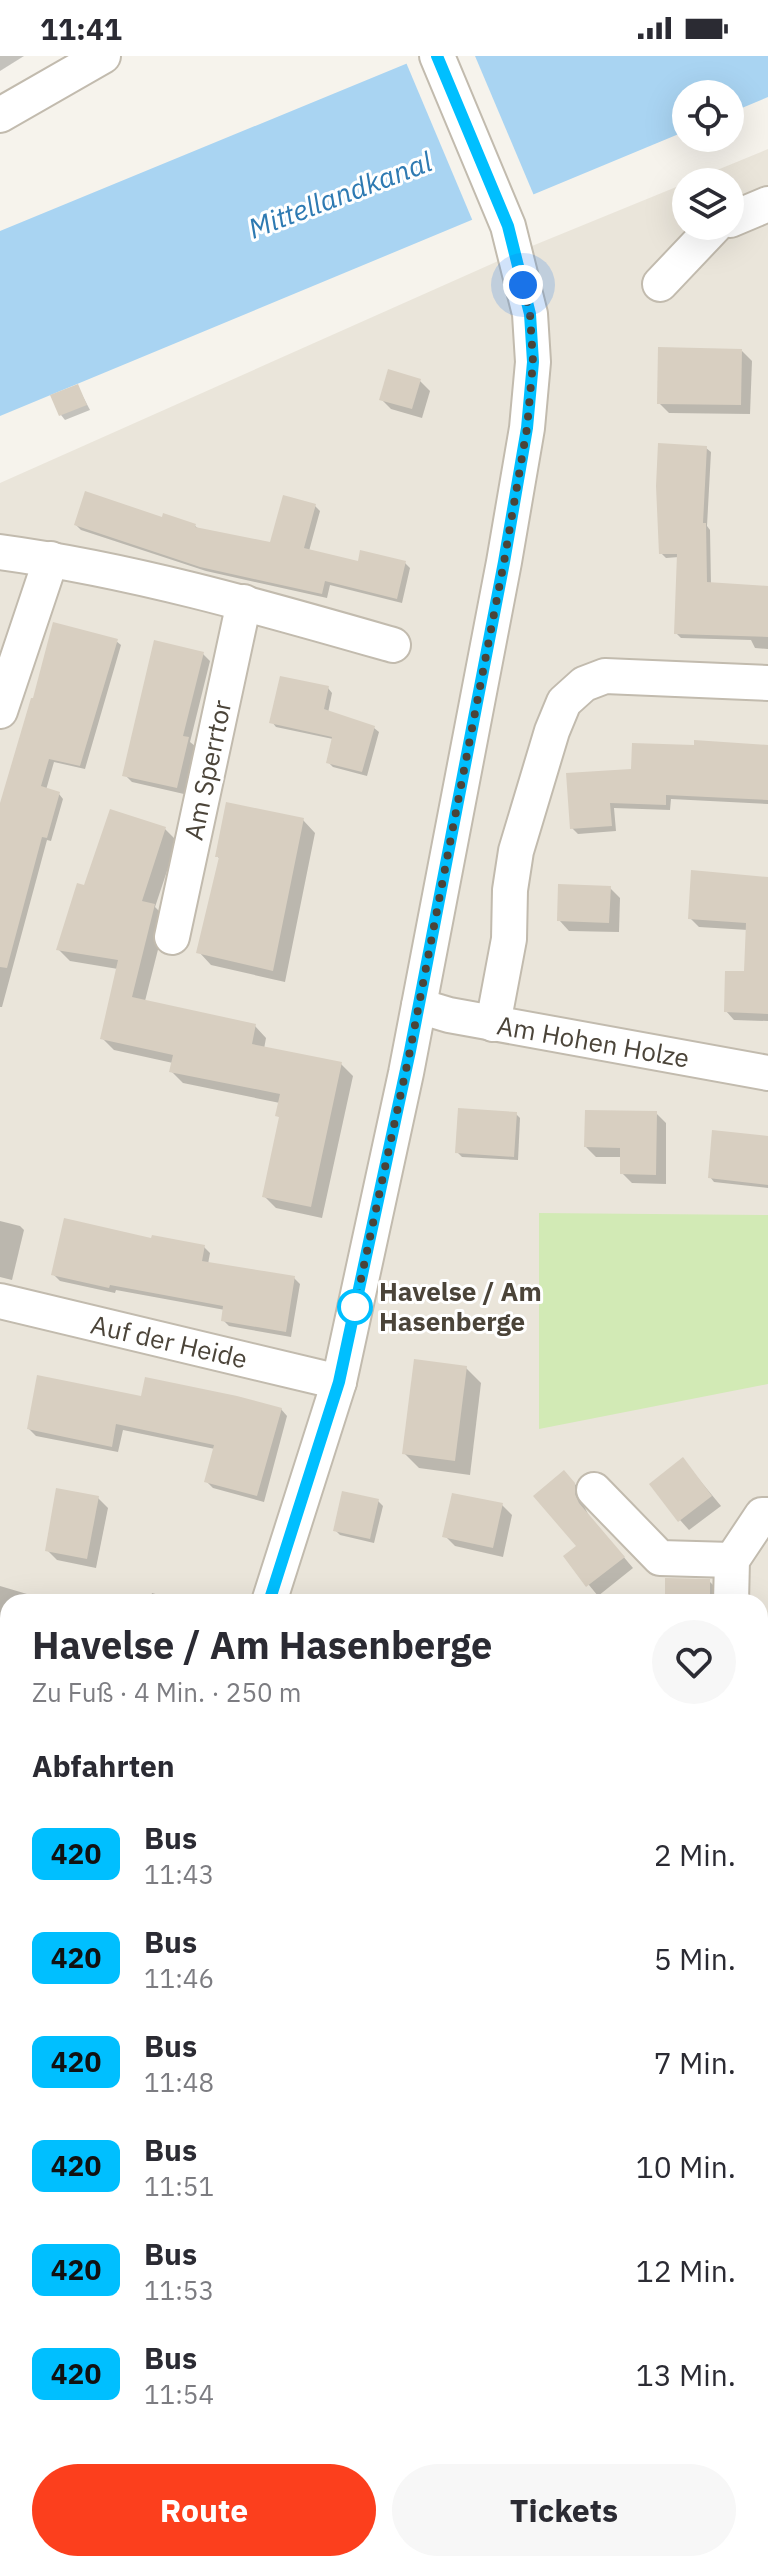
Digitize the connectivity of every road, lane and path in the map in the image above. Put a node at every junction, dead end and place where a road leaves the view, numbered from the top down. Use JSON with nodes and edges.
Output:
{"nodes":[{"id":1,"x":103,"y":56,"type":"edge"},
{"id":2,"x":437,"y":56,"type":"edge"},
{"id":3,"x":0,"y":115,"type":"edge"},
{"id":4,"x":768,"y":204,"type":"edge"},
{"id":5,"x":744,"y":214,"type":"edge"},
{"id":6,"x":702,"y":240,"type":"edge"},
{"id":7,"x":660,"y":284,"type":"dead end"},
{"id":8,"x":0,"y":552,"type":"edge"},
{"id":9,"x":51,"y":559,"type":"junction"},
{"id":10,"x":244,"y":602,"type":"junction"},
{"id":11,"x":393,"y":645,"type":"dead end"},
{"id":12,"x":768,"y":683,"type":"edge"},
{"id":13,"x":0,"y":711,"type":"edge"},
{"id":14,"x":172,"y":937,"type":"dead end"},
{"id":15,"x":419,"y":1006,"type":"junction"},
{"id":16,"x":493,"y":1024,"type":"junction"},
{"id":17,"x":768,"y":1073,"type":"edge"},
{"id":18,"x":0,"y":1301,"type":"edge"},
{"id":19,"x":339,"y":1382,"type":"junction"},
{"id":20,"x":594,"y":1490,"type":"dead end"},
{"id":21,"x":768,"y":1515,"type":"edge"},
{"id":22,"x":732,"y":1560,"type":"junction"},
{"id":23,"x":279,"y":1594,"type":"edge"},
{"id":24,"x":731,"y":1594,"type":"edge"}],
"edges":[{"from":1,"to":3,"type":"street"},
{"from":2,"to":15,"type":"street"},
{"from":4,"to":5,"type":"street"},
{"from":6,"to":7,"type":"street"},
{"from":8,"to":9,"type":"street"},
{"from":9,"to":10,"type":"street"},
{"from":9,"to":13,"type":"street"},
{"from":10,"to":11,"type":"street"},
{"from":10,"to":14,"type":"street","name":"Am Sperrtor"},
{"from":12,"to":16,"type":"street"},
{"from":15,"to":16,"type":"street","name":"Am Hohen Holze"},
{"from":15,"to":19,"type":"street"},
{"from":16,"to":17,"type":"street","name":"Am Hohen Holze"},
{"from":18,"to":19,"type":"street","name":"Auf der Heide"},
{"from":19,"to":23,"type":"street"},
{"from":20,"to":22,"type":"street"},
{"from":21,"to":22,"type":"street"},
{"from":22,"to":24,"type":"street"}]}
